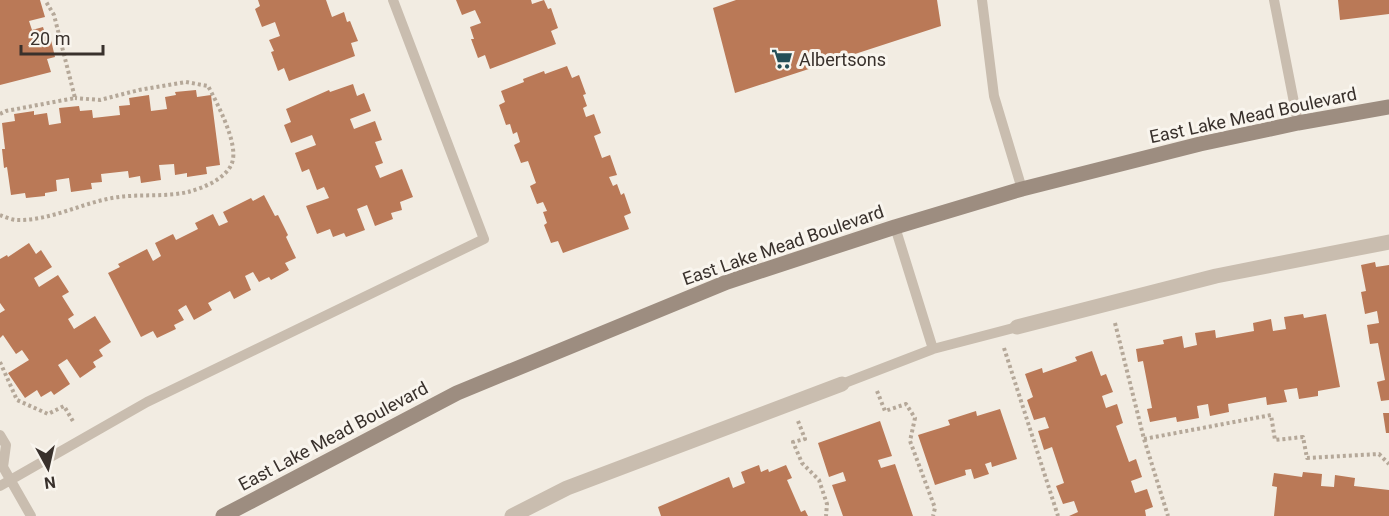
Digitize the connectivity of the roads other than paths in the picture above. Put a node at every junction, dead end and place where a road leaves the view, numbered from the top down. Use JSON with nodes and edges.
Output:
{"nodes":[{"id":1,"x":393,"y":0,"type":"edge"},
{"id":2,"x":982,"y":0,"type":"edge"},
{"id":3,"x":1274,"y":0,"type":"edge"},
{"id":4,"x":1389,"y":107,"type":"edge"},
{"id":5,"x":1298,"y":123,"type":"junction"},
{"id":6,"x":1022,"y":189,"type":"junction"},
{"id":7,"x":895,"y":227,"type":"junction"},
{"id":8,"x":1389,"y":242,"type":"edge"},
{"id":9,"x":1017,"y":327,"type":"joint"},
{"id":10,"x":933,"y":349,"type":"junction"},
{"id":11,"x":842,"y":384,"type":"joint"},
{"id":12,"x":0,"y":435,"type":"edge"},
{"id":13,"x":2,"y":467,"type":"edge"},
{"id":14,"x":11,"y":478,"type":"junction"},
{"id":15,"x":0,"y":486,"type":"edge"},
{"id":16,"x":31,"y":516,"type":"edge"},
{"id":17,"x":223,"y":516,"type":"edge"},
{"id":18,"x":512,"y":516,"type":"edge"}],
"edges":[{"from":1,"to":14,"type":"lane"},
{"from":2,"to":6,"type":"lane"},
{"from":3,"to":5,"type":"lane"},
{"from":4,"to":5,"type":"main road","name":"East Lake Mead Boulevard"},
{"from":5,"to":6,"type":"main road","name":"East Lake Mead Boulevard"},
{"from":6,"to":7,"type":"main road","name":"East Lake Mead Boulevard"},
{"from":7,"to":10,"type":"lane"},
{"from":7,"to":17,"type":"main road","name":"East Lake Mead Boulevard"},
{"from":8,"to":9,"type":"street"},
{"from":9,"to":10,"type":"lane"},
{"from":10,"to":11,"type":"lane"},
{"from":11,"to":18,"type":"street"},
{"from":12,"to":13,"type":"lane"},
{"from":13,"to":14,"type":"lane"},
{"from":14,"to":15,"type":"lane"},
{"from":14,"to":16,"type":"lane"}]}
